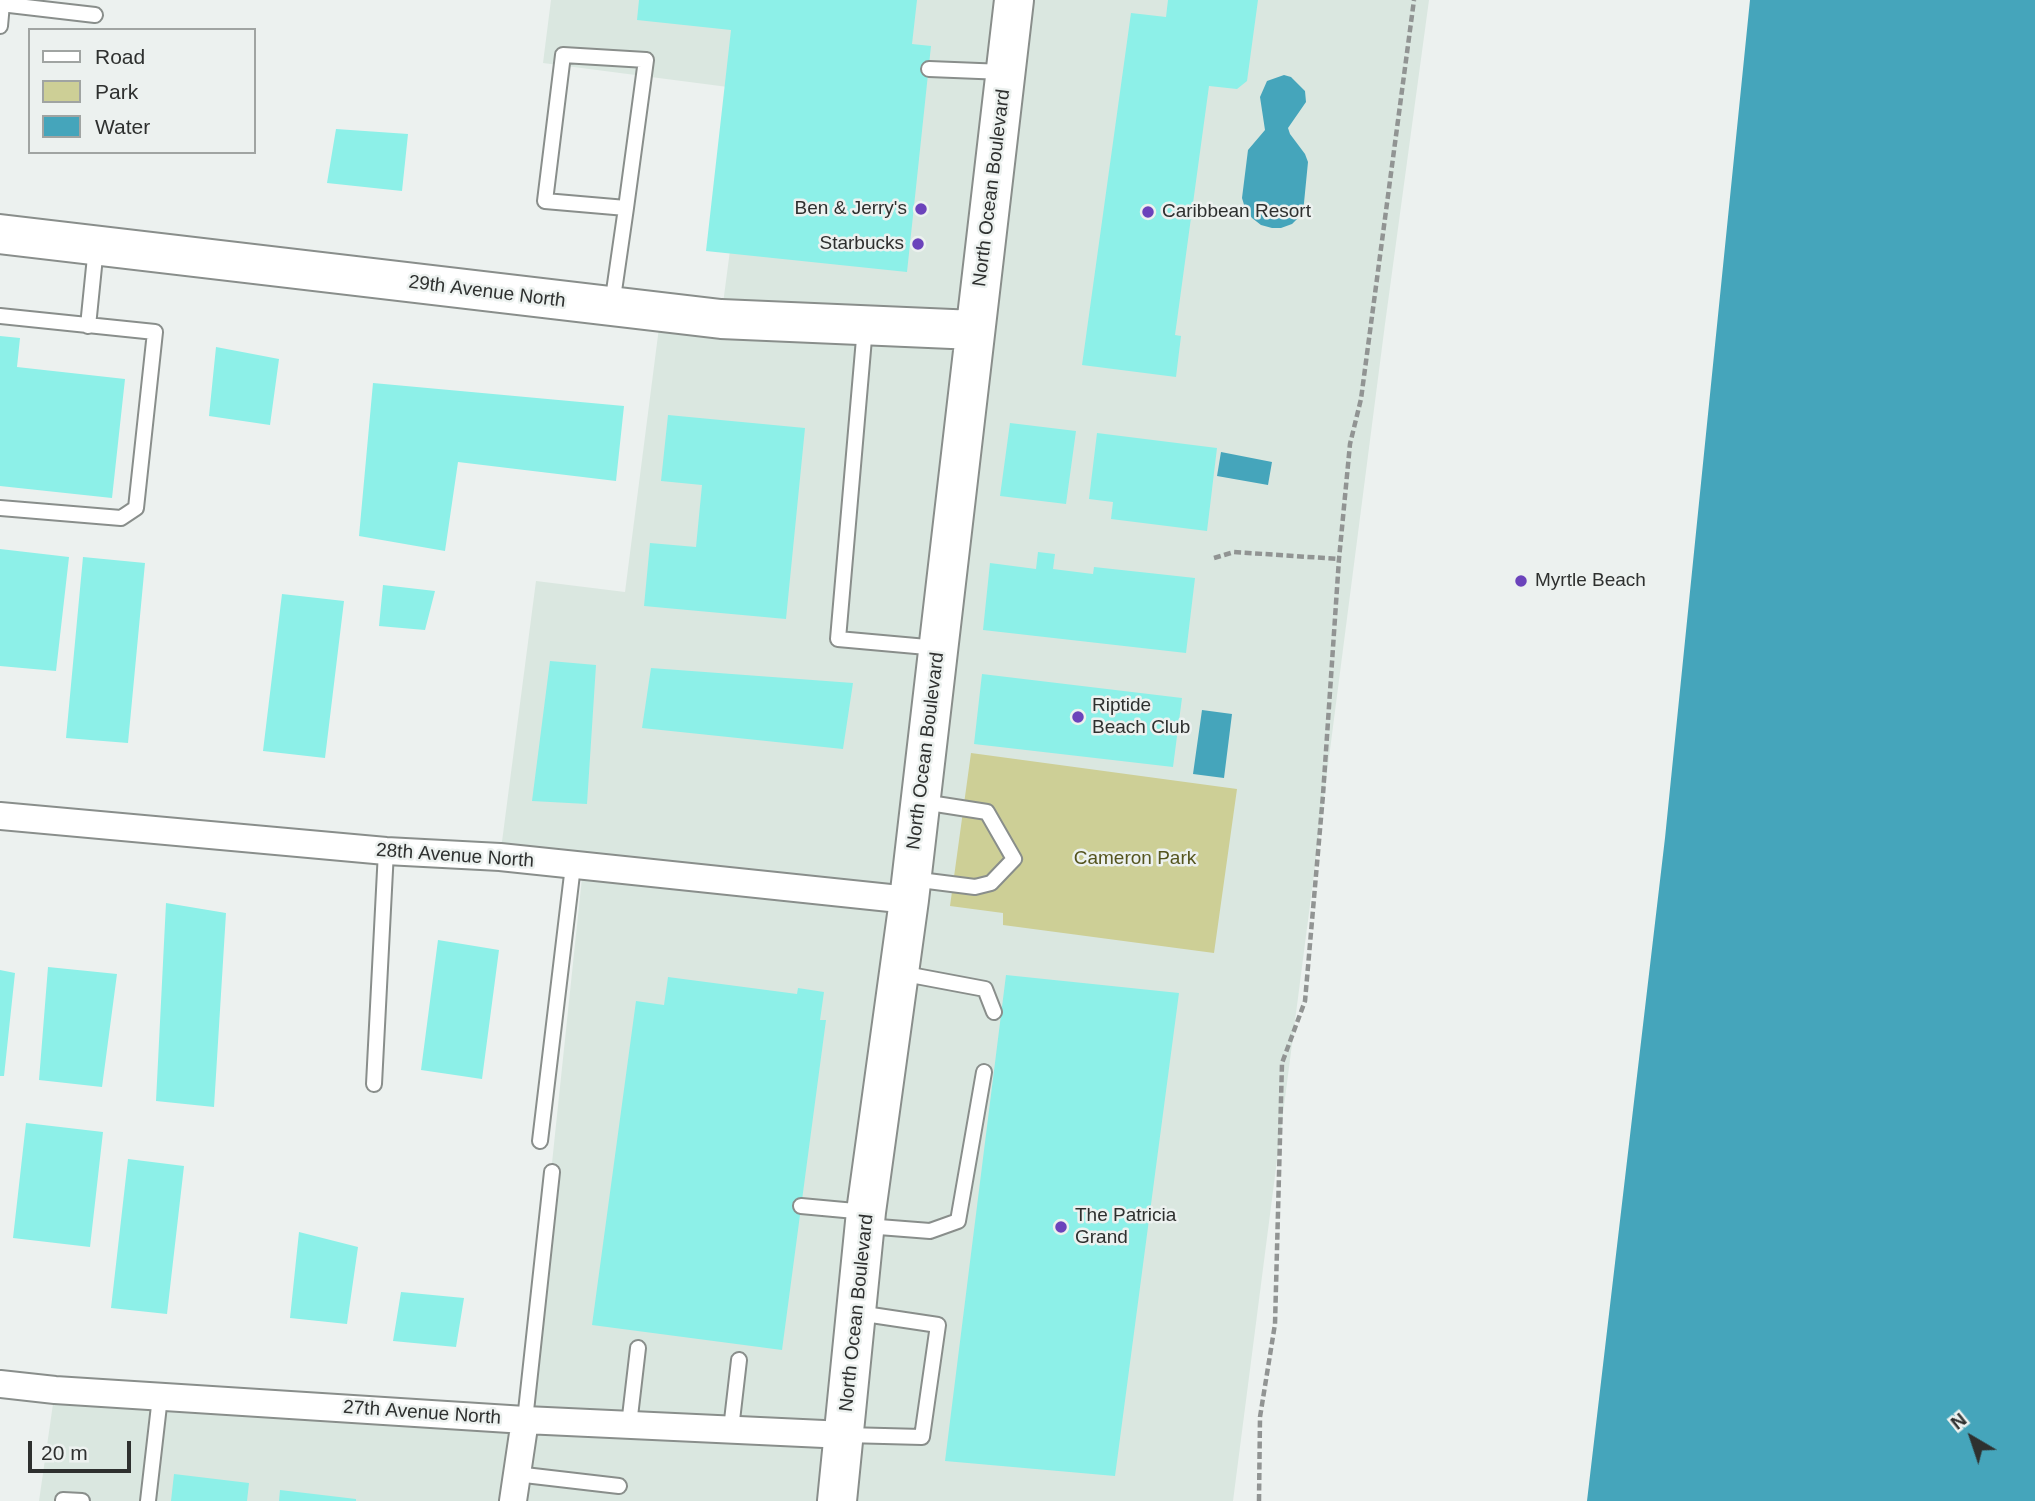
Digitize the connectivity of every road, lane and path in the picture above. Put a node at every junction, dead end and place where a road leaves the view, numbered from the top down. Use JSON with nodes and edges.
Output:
{"nodes":[{"id":1,"x":1014,"y":0,"type":"edge"},
{"id":2,"x":1414,"y":0,"type":"edge"},
{"id":3,"x":1,"y":4,"type":"edge"},
{"id":4,"x":95,"y":15,"type":"dead end"},
{"id":5,"x":0,"y":26,"type":"edge"},
{"id":6,"x":929,"y":69,"type":"dead end"},
{"id":7,"x":1006,"y":72,"type":"junction"},
{"id":8,"x":626,"y":208,"type":"junction"},
{"id":9,"x":0,"y":234,"type":"edge"},
{"id":10,"x":96,"y":246,"type":"junction"},
{"id":11,"x":612,"y":306,"type":"junction"},
{"id":12,"x":0,"y":316,"type":"edge"},
{"id":13,"x":88,"y":326,"type":"junction"},
{"id":14,"x":865,"y":326,"type":"junction"},
{"id":15,"x":975,"y":330,"type":"junction"},
{"id":16,"x":0,"y":509,"type":"edge"},
{"id":17,"x":1214,"y":558,"type":"dead end"},
{"id":18,"x":1339,"y":559,"type":"junction"},
{"id":19,"x":939,"y":648,"type":"junction"},
{"id":20,"x":920,"y":802,"type":"junction"},
{"id":21,"x":0,"y":816,"type":"edge"},
{"id":22,"x":386,"y":851,"type":"junction"},
{"id":23,"x":573,"y":866,"type":"junction"},
{"id":24,"x":910,"y":889,"type":"junction"},
{"id":25,"x":898,"y":973,"type":"junction"},
{"id":26,"x":994,"y":1012,"type":"dead end"},
{"id":27,"x":984,"y":1072,"type":"dead end"},
{"id":28,"x":374,"y":1084,"type":"dead end"},
{"id":29,"x":540,"y":1141,"type":"dead end"},
{"id":30,"x":552,"y":1172,"type":"dead end"},
{"id":31,"x":801,"y":1206,"type":"dead end"},
{"id":32,"x":866,"y":1219,"type":"junction"},
{"id":33,"x":857,"y":1313,"type":"junction"},
{"id":34,"x":638,"y":1348,"type":"dead end"},
{"id":35,"x":738,"y":1360,"type":"dead end"},
{"id":36,"x":0,"y":1384,"type":"edge"},
{"id":37,"x":160,"y":1397,"type":"junction"},
{"id":38,"x":525,"y":1420,"type":"junction"},
{"id":39,"x":629,"y":1425,"type":"junction"},
{"id":40,"x":731,"y":1429,"type":"junction"},
{"id":41,"x":845,"y":1435,"type":"junction"},
{"id":42,"x":516,"y":1474,"type":"junction"},
{"id":43,"x":620,"y":1486,"type":"dead end"},
{"id":44,"x":64,"y":1500,"type":"edge"},
{"id":45,"x":82,"y":1501,"type":"edge"},
{"id":46,"x":148,"y":1501,"type":"edge"},
{"id":47,"x":513,"y":1501,"type":"edge"},
{"id":48,"x":837,"y":1501,"type":"edge"},
{"id":49,"x":1259,"y":1501,"type":"edge"}],
"edges":[{"from":1,"to":7,"type":"main road","name":"North Ocean Boulevard"},
{"from":2,"to":18,"type":"path"},
{"from":3,"to":4,"type":"lane"},
{"from":3,"to":5,"type":"lane"},
{"from":6,"to":7,"type":"lane"},
{"from":7,"to":15,"type":"main road","name":"North Ocean Boulevard"},
{"from":8,"to":8,"type":"lane"},
{"from":8,"to":11,"type":"lane"},
{"from":9,"to":10,"type":"main road","name":"29th Avenue North"},
{"from":10,"to":11,"type":"main road","name":"29th Avenue North"},
{"from":10,"to":13,"type":"lane"},
{"from":11,"to":14,"type":"main road","name":"29th Avenue North"},
{"from":12,"to":13,"type":"lane"},
{"from":13,"to":16,"type":"lane"},
{"from":14,"to":15,"type":"main road","name":"29th Avenue North"},
{"from":14,"to":19,"type":"lane"},
{"from":15,"to":19,"type":"main road","name":"North Ocean Boulevard"},
{"from":17,"to":18,"type":"path"},
{"from":18,"to":49,"type":"path"},
{"from":19,"to":20,"type":"main road","name":"North Ocean Boulevard"},
{"from":20,"to":24,"type":"main road","name":"North Ocean Boulevard"},
{"from":20,"to":24,"type":"lane"},
{"from":21,"to":22,"type":"street","name":"28th Avenue North"},
{"from":22,"to":23,"type":"street","name":"28th Avenue North"},
{"from":22,"to":28,"type":"lane"},
{"from":23,"to":24,"type":"street","name":"28th Avenue North"},
{"from":23,"to":29,"type":"lane"},
{"from":24,"to":25,"type":"main road","name":"North Ocean Boulevard"},
{"from":25,"to":26,"type":"lane"},
{"from":25,"to":32,"type":"main road","name":"North Ocean Boulevard"},
{"from":27,"to":32,"type":"lane"},
{"from":30,"to":38,"type":"lane"},
{"from":31,"to":32,"type":"lane"},
{"from":32,"to":33,"type":"main road","name":"North Ocean Boulevard"},
{"from":33,"to":41,"type":"main road","name":"North Ocean Boulevard"},
{"from":33,"to":41,"type":"lane"},
{"from":34,"to":39,"type":"lane"},
{"from":35,"to":40,"type":"lane"},
{"from":36,"to":37,"type":"street","name":"27th Avenue North"},
{"from":37,"to":38,"type":"street","name":"27th Avenue North"},
{"from":37,"to":46,"type":"lane"},
{"from":38,"to":39,"type":"street","name":"27th Avenue North"},
{"from":38,"to":42,"type":"street"},
{"from":39,"to":40,"type":"street","name":"27th Avenue North"},
{"from":40,"to":41,"type":"street","name":"27th Avenue North"},
{"from":41,"to":48,"type":"main road","name":"North Ocean Boulevard"},
{"from":42,"to":43,"type":"lane"},
{"from":42,"to":47,"type":"street"},
{"from":44,"to":45,"type":"lane"}]}
